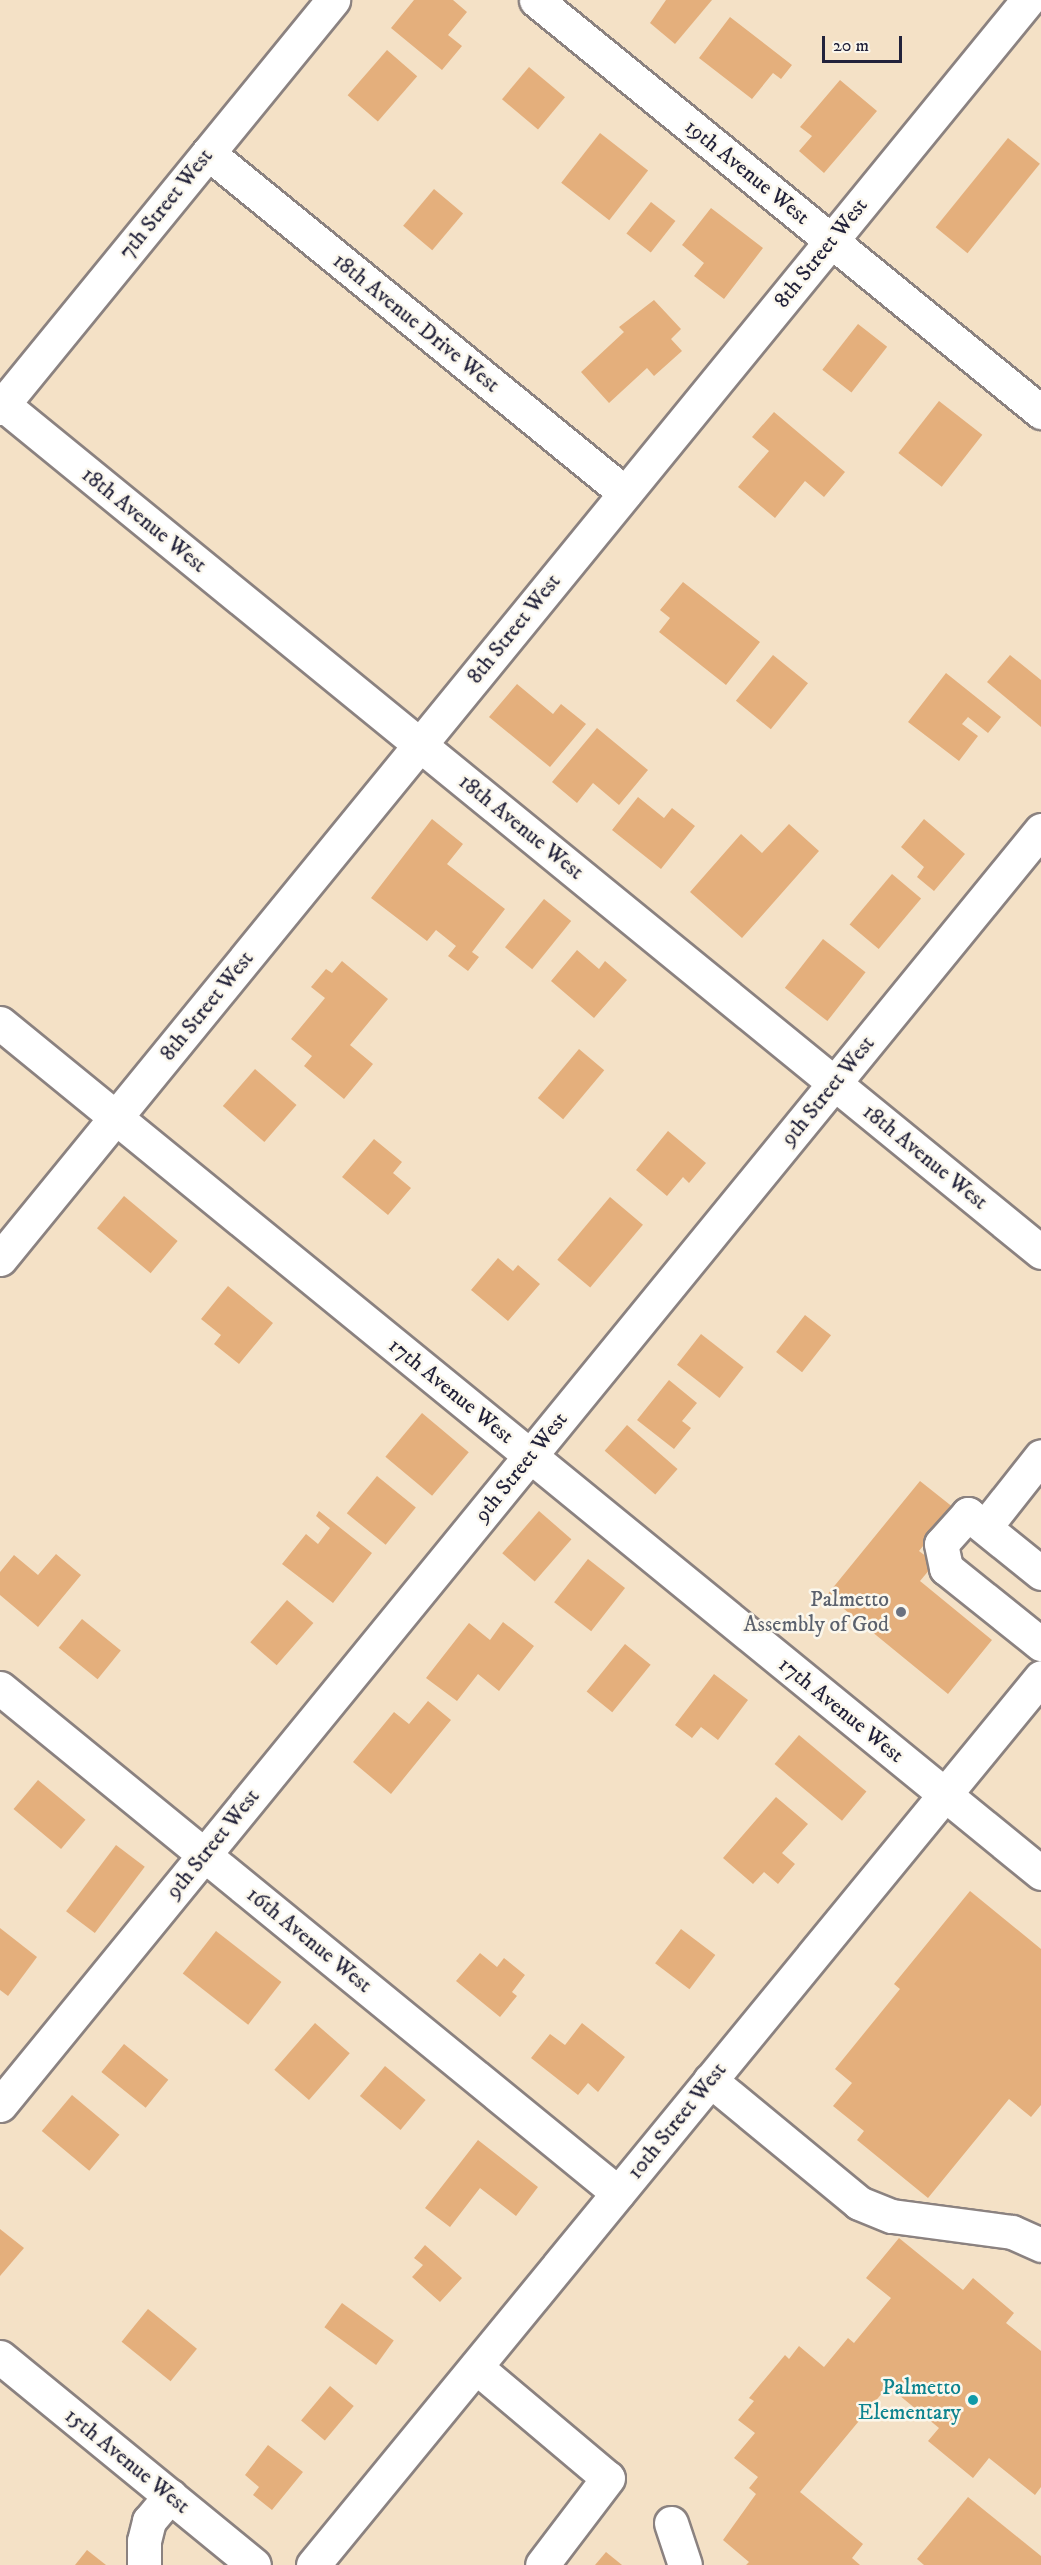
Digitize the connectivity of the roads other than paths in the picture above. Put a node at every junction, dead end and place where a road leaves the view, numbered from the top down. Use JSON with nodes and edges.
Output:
{"nodes":[{"id":1,"x":333,"y":0,"type":"edge"},
{"id":2,"x":536,"y":0,"type":"edge"},
{"id":3,"x":1028,"y":0,"type":"edge"},
{"id":4,"x":208,"y":153,"type":"junction"},
{"id":5,"x":831,"y":241,"type":"junction"},
{"id":6,"x":1,"y":405,"type":"edge"},
{"id":7,"x":1041,"y":412,"type":"edge"},
{"id":8,"x":625,"y":494,"type":"junction"},
{"id":9,"x":420,"y":745,"type":"junction"},
{"id":10,"x":1041,"y":830,"type":"edge"},
{"id":11,"x":0,"y":1023,"type":"edge"},
{"id":12,"x":834,"y":1083,"type":"junction"},
{"id":13,"x":116,"y":1117,"type":"junction"},
{"id":14,"x":1041,"y":1252,"type":"edge"},
{"id":15,"x":0,"y":1259,"type":"edge"},
{"id":16,"x":530,"y":1456,"type":"junction"},
{"id":17,"x":1041,"y":1456,"type":"edge"},
{"id":18,"x":985,"y":1527,"type":"junction"},
{"id":19,"x":1040,"y":1570,"type":"edge"},
{"id":20,"x":1041,"y":1644,"type":"edge"},
{"id":21,"x":1041,"y":1677,"type":"edge"},
{"id":22,"x":0,"y":1688,"type":"edge"},
{"id":23,"x":945,"y":1795,"type":"junction"},
{"id":24,"x":204,"y":1855,"type":"junction"},
{"id":25,"x":1041,"y":1873,"type":"edge"},
{"id":26,"x":710,"y":2080,"type":"junction"},
{"id":27,"x":0,"y":2104,"type":"edge"},
{"id":28,"x":618,"y":2193,"type":"junction"},
{"id":29,"x":1041,"y":2245,"type":"edge"},
{"id":30,"x":0,"y":2357,"type":"edge"},
{"id":31,"x":476,"y":2367,"type":"junction"},
{"id":32,"x":170,"y":2496,"type":"junction"},
{"id":33,"x":671,"y":2523,"type":"dead end"},
{"id":34,"x":144,"y":2565,"type":"edge"},
{"id":35,"x":255,"y":2565,"type":"edge"},
{"id":36,"x":313,"y":2565,"type":"edge"},
{"id":37,"x":542,"y":2565,"type":"edge"},
{"id":38,"x":685,"y":2565,"type":"edge"}],
"edges":[{"from":1,"to":4,"type":"street","name":"7th Street West"},
{"from":2,"to":5,"type":"street","name":"19th Avenue West"},
{"from":3,"to":5,"type":"street","name":"8th Street West"},
{"from":4,"to":6,"type":"street","name":"7th Street West"},
{"from":4,"to":8,"type":"street","name":"18th Avenue Drive West"},
{"from":5,"to":7,"type":"street","name":"19th Avenue West"},
{"from":5,"to":8,"type":"street","name":"8th Street West"},
{"from":6,"to":9,"type":"street","name":"18th Avenue West"},
{"from":8,"to":9,"type":"street","name":"8th Street West"},
{"from":9,"to":12,"type":"street","name":"18th Avenue West"},
{"from":9,"to":13,"type":"street","name":"8th Street West"},
{"from":10,"to":12,"type":"street","name":"9th Street West"},
{"from":11,"to":13,"type":"street","name":"17th Avenue West"},
{"from":12,"to":14,"type":"street","name":"18th Avenue West"},
{"from":12,"to":16,"type":"street","name":"9th Street West"},
{"from":13,"to":15,"type":"street","name":"8th Street West"},
{"from":13,"to":16,"type":"street","name":"17th Avenue West"},
{"from":16,"to":23,"type":"street","name":"17th Avenue West"},
{"from":16,"to":24,"type":"street","name":"9th Street West"},
{"from":17,"to":18,"type":"street"},
{"from":18,"to":19,"type":"street"},
{"from":18,"to":20,"type":"street"},
{"from":21,"to":23,"type":"street","name":"10th Street West"},
{"from":22,"to":24,"type":"street","name":"16th Avenue West"},
{"from":23,"to":25,"type":"street","name":"17th Avenue West"},
{"from":23,"to":26,"type":"street","name":"10th Street West"},
{"from":24,"to":27,"type":"street","name":"9th Street West"},
{"from":24,"to":28,"type":"street","name":"16th Avenue West"},
{"from":26,"to":28,"type":"street","name":"10th Street West"},
{"from":26,"to":29,"type":"street"},
{"from":28,"to":31,"type":"street","name":"10th Street West"},
{"from":30,"to":32,"type":"street","name":"15th Avenue West"},
{"from":31,"to":36,"type":"street","name":"10th Street West"},
{"from":31,"to":37,"type":"street"},
{"from":32,"to":34,"type":"street"},
{"from":32,"to":35,"type":"street","name":"15th Avenue West"},
{"from":33,"to":38,"type":"street"}]}
